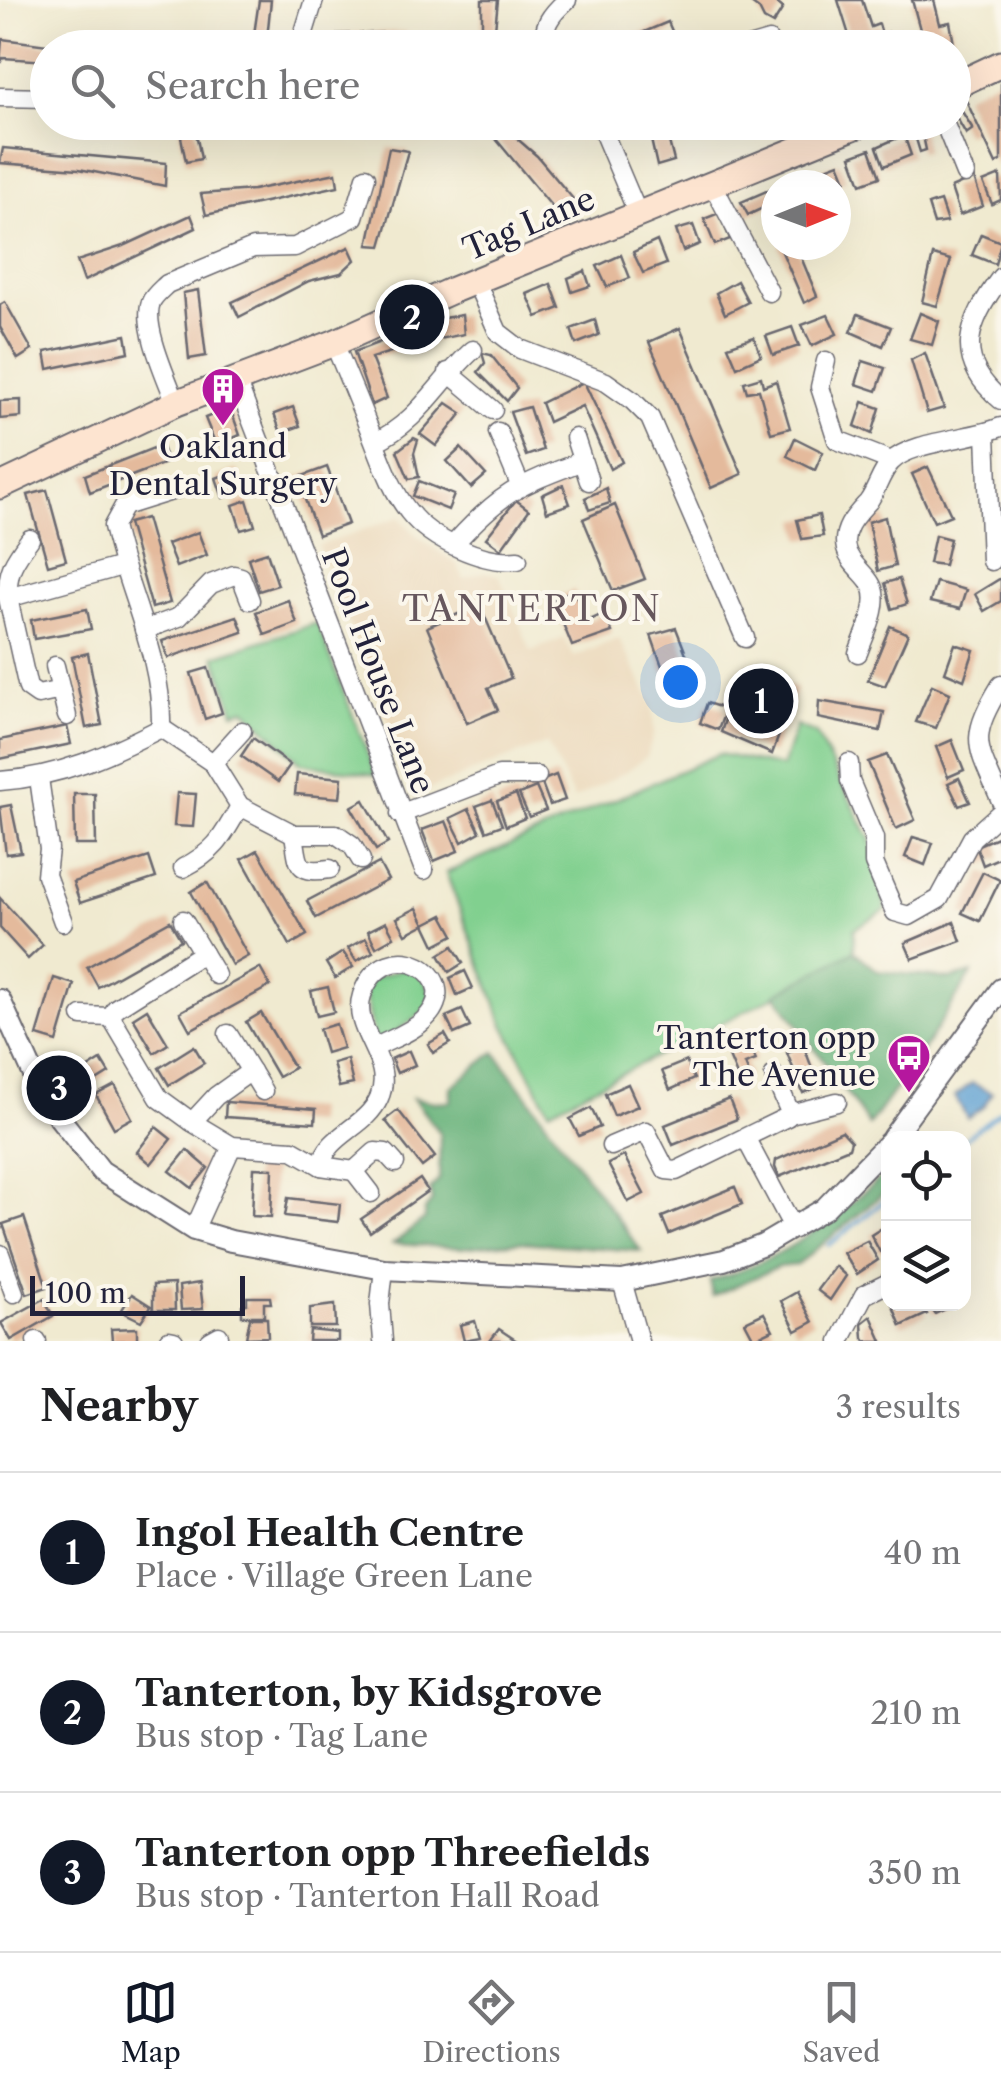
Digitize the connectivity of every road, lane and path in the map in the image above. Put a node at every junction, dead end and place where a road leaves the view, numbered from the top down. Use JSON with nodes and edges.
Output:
{"nodes":[{"id":1,"x":314,"y":0,"type":"edge"},
{"id":2,"x":567,"y":0,"type":"edge"},
{"id":3,"x":305,"y":30,"type":"edge"},
{"id":4,"x":543,"y":30,"type":"edge"},
{"id":5,"x":1001,"y":64,"type":"edge"},
{"id":6,"x":971,"y":78,"type":"edge"},
{"id":7,"x":0,"y":97,"type":"edge"},
{"id":8,"x":30,"y":98,"type":"edge"},
{"id":9,"x":607,"y":140,"type":"edge"},
{"id":10,"x":822,"y":140,"type":"edge"},
{"id":11,"x":951,"y":140,"type":"edge"},
{"id":12,"x":965,"y":174,"type":"dead end"},
{"id":13,"x":366,"y":177,"type":"dead end"},
{"id":14,"x":713,"y":185,"type":"junction"},
{"id":15,"x":638,"y":214,"type":"junction"},
{"id":16,"x":1001,"y":276,"type":"edge"},
{"id":17,"x":476,"y":282,"type":"junction"},
{"id":18,"x":769,"y":292,"type":"dead end"},
{"id":19,"x":334,"y":344,"type":"junction"},
{"id":20,"x":473,"y":350,"type":"dead end"},
{"id":21,"x":826,"y":361,"type":"dead end"},
{"id":22,"x":448,"y":372,"type":"junction"},
{"id":23,"x":236,"y":380,"type":"junction"},
{"id":24,"x":1001,"y":400,"type":"edge"},
{"id":25,"x":176,"y":403,"type":"junction"},
{"id":26,"x":493,"y":410,"type":"dead end"},
{"id":27,"x":993,"y":430,"type":"edge"},
{"id":28,"x":498,"y":432,"type":"dead end"},
{"id":29,"x":574,"y":438,"type":"dead end"},
{"id":30,"x":375,"y":442,"type":"junction"},
{"id":31,"x":891,"y":461,"type":"junction"},
{"id":32,"x":580,"y":462,"type":"junction"},
{"id":33,"x":589,"y":481,"type":"dead end"},
{"id":34,"x":520,"y":485,"type":"junction"},
{"id":35,"x":0,"y":486,"type":"edge"},
{"id":36,"x":176,"y":490,"type":"dead end"},
{"id":37,"x":30,"y":538,"type":"dead end"},
{"id":38,"x":454,"y":544,"type":"junction"},
{"id":39,"x":518,"y":560,"type":"dead end"},
{"id":40,"x":991,"y":562,"type":"dead end"},
{"id":41,"x":122,"y":566,"type":"junction"},
{"id":42,"x":8,"y":598,"type":"junction"},
{"id":43,"x":250,"y":600,"type":"dead end"},
{"id":44,"x":144,"y":630,"type":"junction"},
{"id":45,"x":745,"y":638,"type":"dead end"},
{"id":46,"x":858,"y":653,"type":"dead end"},
{"id":47,"x":55,"y":666,"type":"dead end"},
{"id":48,"x":1001,"y":685,"type":"edge"},
{"id":49,"x":61,"y":690,"type":"junction"},
{"id":50,"x":67,"y":716,"type":"dead end"},
{"id":51,"x":161,"y":728,"type":"junction"},
{"id":52,"x":242,"y":731,"type":"dead end"},
{"id":53,"x":213,"y":763,"type":"junction"},
{"id":54,"x":849,"y":763,"type":"dead end"},
{"id":55,"x":537,"y":776,"type":"dead end"},
{"id":56,"x":39,"y":778,"type":"junction"},
{"id":57,"x":0,"y":781,"type":"edge"},
{"id":58,"x":1001,"y":801,"type":"edge"},
{"id":59,"x":240,"y":806,"type":"junction"},
{"id":60,"x":1001,"y":812,"type":"edge"},
{"id":61,"x":400,"y":814,"type":"junction"},
{"id":62,"x":294,"y":834,"type":"junction"},
{"id":63,"x":361,"y":860,"type":"dead end"},
{"id":64,"x":183,"y":868,"type":"dead end"},
{"id":65,"x":330,"y":869,"type":"dead end"},
{"id":66,"x":424,"y":870,"type":"dead end"},
{"id":67,"x":183,"y":920,"type":"dead end"},
{"id":68,"x":63,"y":922,"type":"dead end"},
{"id":69,"x":203,"y":953,"type":"junction"},
{"id":70,"x":216,"y":975,"type":"dead end"},
{"id":71,"x":1001,"y":989,"type":"edge"},
{"id":72,"x":0,"y":1000,"type":"edge"},
{"id":73,"x":82,"y":1016,"type":"dead end"},
{"id":74,"x":110,"y":1017,"type":"junction"},
{"id":75,"x":228,"y":1034,"type":"dead end"},
{"id":76,"x":376,"y":1047,"type":"junction"},
{"id":77,"x":251,"y":1072,"type":"junction"},
{"id":78,"x":774,"y":1076,"type":"dead end"},
{"id":79,"x":263,"y":1090,"type":"dead end"},
{"id":80,"x":837,"y":1102,"type":"dead end"},
{"id":81,"x":790,"y":1114,"type":"junction"},
{"id":82,"x":192,"y":1122,"type":"junction"},
{"id":83,"x":897,"y":1131,"type":"edge"},
{"id":84,"x":746,"y":1139,"type":"junction"},
{"id":85,"x":232,"y":1146,"type":"junction"},
{"id":86,"x":611,"y":1146,"type":"dead end"},
{"id":87,"x":881,"y":1150,"type":"edge"},
{"id":88,"x":394,"y":1163,"type":"dead end"},
{"id":89,"x":321,"y":1166,"type":"junction"},
{"id":90,"x":354,"y":1170,"type":"junction"},
{"id":91,"x":371,"y":1193,"type":"dead end"},
{"id":92,"x":794,"y":1228,"type":"junction"},
{"id":93,"x":194,"y":1230,"type":"junction"},
{"id":94,"x":0,"y":1254,"type":"edge"},
{"id":95,"x":384,"y":1269,"type":"junction"},
{"id":96,"x":622,"y":1281,"type":"junction"},
{"id":97,"x":881,"y":1286,"type":"edge"},
{"id":98,"x":14,"y":1294,"type":"dead end"},
{"id":99,"x":383,"y":1341,"type":"edge"},
{"id":100,"x":639,"y":1341,"type":"edge"},
{"id":101,"x":839,"y":1341,"type":"edge"}],
"edges":[{"from":1,"to":3,"type":"street"},
{"from":2,"to":4,"type":"street"},
{"from":5,"to":6,"type":"main road"},
{"from":7,"to":8,"type":"street"},
{"from":9,"to":15,"type":"street"},
{"from":10,"to":14,"type":"main road","name":"Tag Lane"},
{"from":11,"to":12,"type":"street"},
{"from":13,"to":25,"type":"street"},
{"from":14,"to":15,"type":"main road","name":"Tag Lane"},
{"from":14,"to":18,"type":"street"},
{"from":15,"to":17,"type":"main road","name":"Tag Lane"},
{"from":16,"to":24,"type":"street"},
{"from":17,"to":19,"type":"main road","name":"Tag Lane"},
{"from":17,"to":45,"type":"street"},
{"from":19,"to":23,"type":"main road","name":"Tag Lane"},
{"from":19,"to":30,"type":"street"},
{"from":20,"to":22,"type":"street"},
{"from":21,"to":31,"type":"street"},
{"from":22,"to":26,"type":"street"},
{"from":22,"to":30,"type":"street"},
{"from":23,"to":25,"type":"main road","name":"Tag Lane"},
{"from":23,"to":61,"type":"street","name":"Pool House Lane"},
{"from":25,"to":35,"type":"main road","name":"Tag Lane"},
{"from":27,"to":31,"type":"street"},
{"from":27,"to":40,"type":"street"},
{"from":28,"to":34,"type":"street"},
{"from":29,"to":32,"type":"street"},
{"from":30,"to":38,"type":"street"},
{"from":31,"to":46,"type":"street"},
{"from":32,"to":33,"type":"street"},
{"from":32,"to":34,"type":"street"},
{"from":34,"to":38,"type":"street"},
{"from":36,"to":41,"type":"street"},
{"from":37,"to":42,"type":"street"},
{"from":38,"to":39,"type":"street"},
{"from":41,"to":42,"type":"street"},
{"from":41,"to":44,"type":"street"},
{"from":42,"to":49,"type":"street"},
{"from":43,"to":44,"type":"street"},
{"from":44,"to":51,"type":"street"},
{"from":47,"to":49,"type":"street"},
{"from":48,"to":58,"type":"street"},
{"from":49,"to":50,"type":"street"},
{"from":51,"to":53,"type":"street"},
{"from":51,"to":56,"type":"street"},
{"from":52,"to":53,"type":"street"},
{"from":53,"to":59,"type":"street"},
{"from":54,"to":60,"type":"street"},
{"from":55,"to":61,"type":"street"},
{"from":56,"to":57,"type":"street"},
{"from":56,"to":68,"type":"street"},
{"from":59,"to":62,"type":"street"},
{"from":59,"to":64,"type":"street"},
{"from":61,"to":66,"type":"street","name":"Pool House Lane"},
{"from":62,"to":63,"type":"street"},
{"from":62,"to":65,"type":"street"},
{"from":67,"to":69,"type":"street"},
{"from":69,"to":70,"type":"street"},
{"from":69,"to":74,"type":"street"},
{"from":71,"to":83,"type":"street"},
{"from":72,"to":93,"type":"street"},
{"from":73,"to":74,"type":"street"},
{"from":74,"to":82,"type":"street"},
{"from":75,"to":77,"type":"street"},
{"from":76,"to":76,"type":"street"},
{"from":76,"to":89,"type":"street"},
{"from":77,"to":79,"type":"street"},
{"from":77,"to":82,"type":"street"},
{"from":78,"to":81,"type":"street"},
{"from":80,"to":81,"type":"street"},
{"from":81,"to":84,"type":"street"},
{"from":82,"to":85,"type":"street"},
{"from":84,"to":86,"type":"street"},
{"from":84,"to":92,"type":"street"},
{"from":85,"to":89,"type":"street"},
{"from":85,"to":93,"type":"street"},
{"from":87,"to":92,"type":"street"},
{"from":88,"to":90,"type":"street"},
{"from":89,"to":90,"type":"street"},
{"from":90,"to":91,"type":"street"},
{"from":92,"to":96,"type":"street"},
{"from":93,"to":95,"type":"street"},
{"from":94,"to":98,"type":"street"},
{"from":95,"to":96,"type":"street"},
{"from":95,"to":99,"type":"street"},
{"from":96,"to":100,"type":"street"},
{"from":97,"to":101,"type":"street"}]}
